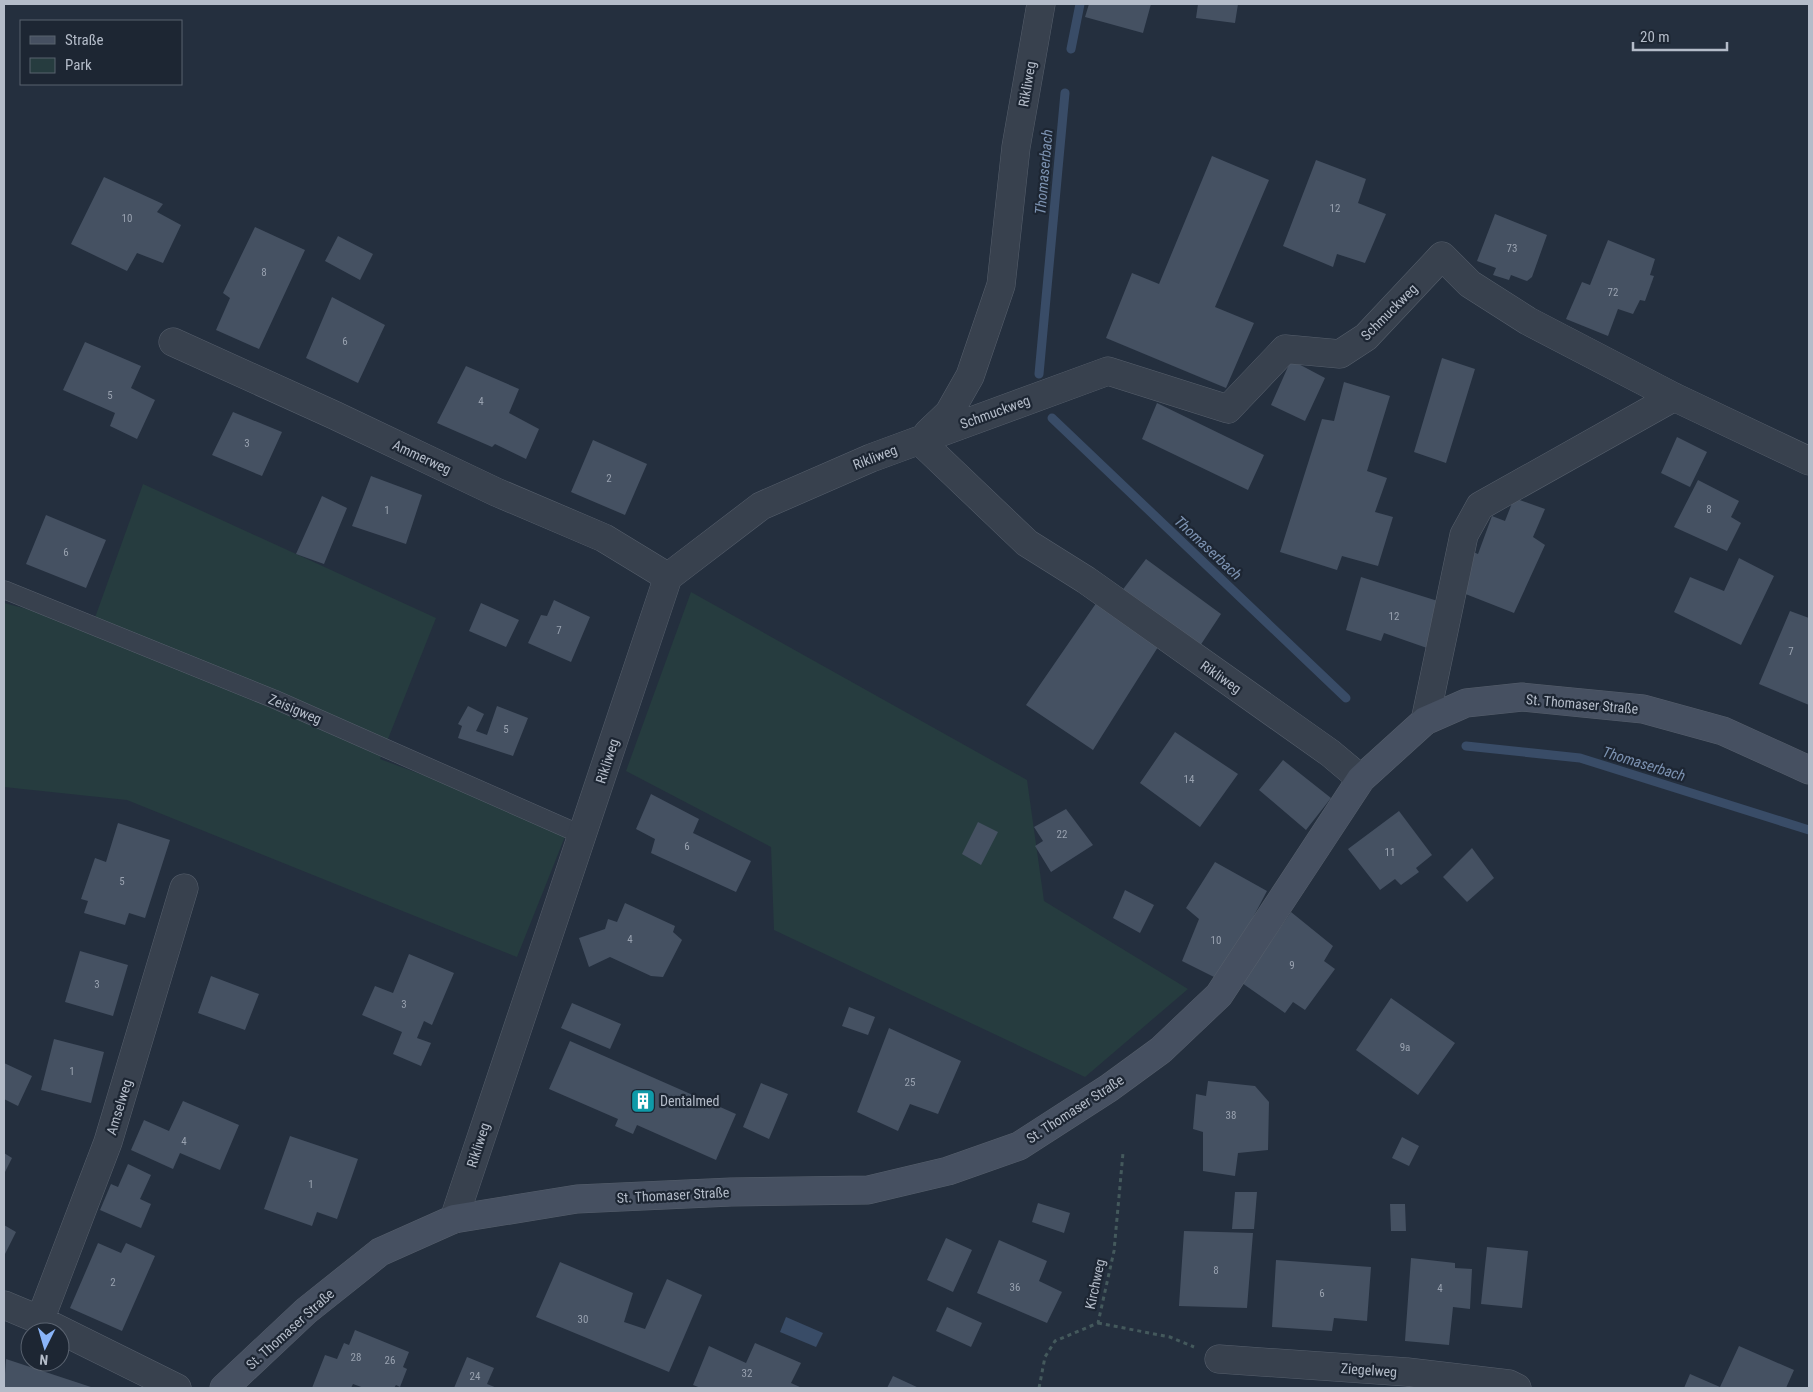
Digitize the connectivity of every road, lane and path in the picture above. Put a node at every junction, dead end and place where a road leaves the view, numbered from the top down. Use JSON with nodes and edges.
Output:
{"nodes":[{"id":1,"x":1041,"y":4,"type":"edge"},
{"id":2,"x":172,"y":342,"type":"dead end"},
{"id":3,"x":1674,"y":397,"type":"junction"},
{"id":4,"x":920,"y":441,"type":"junction"},
{"id":5,"x":1809,"y":461,"type":"edge"},
{"id":6,"x":668,"y":577,"type":"junction"},
{"id":7,"x":6,"y":590,"type":"dead end"},
{"id":8,"x":1425,"y":721,"type":"junction"},
{"id":9,"x":1809,"y":770,"type":"edge"},
{"id":10,"x":1361,"y":779,"type":"junction"},
{"id":11,"x":582,"y":835,"type":"junction"},
{"id":12,"x":184,"y":888,"type":"dead end"},
{"id":13,"x":1123,"y":1153,"type":"dead end"},
{"id":14,"x":454,"y":1219,"type":"junction"},
{"id":15,"x":4,"y":1305,"type":"edge"},
{"id":16,"x":40,"y":1320,"type":"junction"},
{"id":17,"x":1098,"y":1323,"type":"junction"},
{"id":18,"x":1219,"y":1358,"type":"joint"},
{"id":19,"x":177,"y":1388,"type":"edge"},
{"id":20,"x":224,"y":1388,"type":"edge"},
{"id":21,"x":1039,"y":1388,"type":"edge"},
{"id":22,"x":1517,"y":1388,"type":"edge"}],
"edges":[{"from":1,"to":4,"type":"street","name":"Rikliweg"},
{"from":2,"to":6,"type":"street","name":"Ammerweg"},
{"from":3,"to":4,"type":"street","name":"Schmuckweg"},
{"from":3,"to":5,"type":"street","name":"Schmuckweg"},
{"from":3,"to":8,"type":"street"},
{"from":4,"to":6,"type":"street","name":"Rikliweg"},
{"from":4,"to":10,"type":"street","name":"Rikliweg"},
{"from":6,"to":11,"type":"street","name":"Rikliweg"},
{"from":7,"to":11,"type":"lane","name":"Zeisigweg"},
{"from":8,"to":9,"type":"main road","name":"St. Thomaser Straße"},
{"from":8,"to":10,"type":"main road","name":"St. Thomaser Straße"},
{"from":10,"to":14,"type":"main road","name":"St. Thomaser Straße"},
{"from":11,"to":14,"type":"street","name":"Rikliweg"},
{"from":12,"to":16,"type":"street","name":"Amselweg"},
{"from":13,"to":17,"type":"path","name":"Kirchweg"},
{"from":14,"to":20,"type":"main road","name":"St. Thomaser Straße"},
{"from":15,"to":16,"type":"street"},
{"from":16,"to":19,"type":"street"},
{"from":17,"to":18,"type":"path"},
{"from":17,"to":21,"type":"path","name":"Kirchweg"},
{"from":18,"to":22,"type":"street","name":"Ziegelweg"}]}
